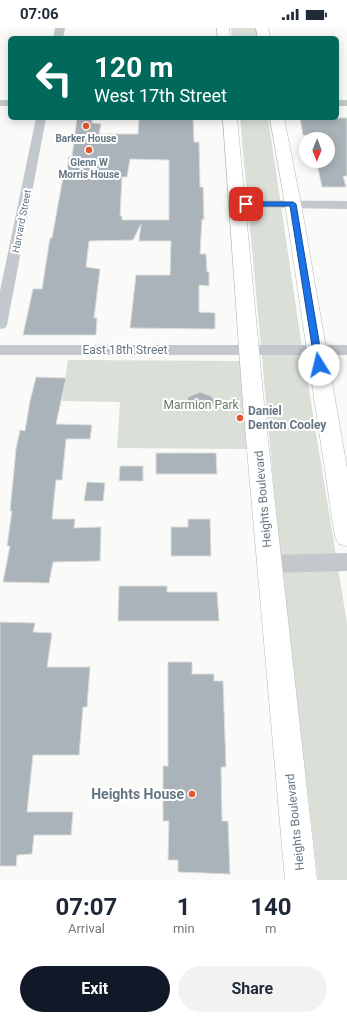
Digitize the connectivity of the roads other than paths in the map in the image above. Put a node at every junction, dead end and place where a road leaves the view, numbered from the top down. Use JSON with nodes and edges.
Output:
{"nodes":[{"id":1,"x":41,"y":120,"type":"edge"},
{"id":2,"x":230,"y":120,"type":"edge"},
{"id":3,"x":276,"y":120,"type":"edge"},
{"id":4,"x":236,"y":204,"type":"junction"},
{"id":5,"x":293,"y":204,"type":"junction"},
{"id":6,"x":347,"y":204,"type":"edge"},
{"id":7,"x":0,"y":325,"type":"edge"},
{"id":8,"x":250,"y":349,"type":"junction"},
{"id":9,"x":0,"y":350,"type":"edge"},
{"id":10,"x":317,"y":350,"type":"junction"},
{"id":11,"x":347,"y":350,"type":"edge"},
{"id":12,"x":347,"y":537,"type":"edge"},
{"id":13,"x":347,"y":562,"type":"edge"},
{"id":14,"x":269,"y":564,"type":"junction"},
{"id":15,"x":301,"y":880,"type":"edge"}],
"edges":[{"from":1,"to":7,"type":"street","name":"Harvard Street"},
{"from":2,"to":4,"type":"main road","name":"Heights Boulevard"},
{"from":3,"to":5,"type":"main road"},
{"from":4,"to":5,"type":"street"},
{"from":4,"to":8,"type":"main road","name":"Heights Boulevard"},
{"from":5,"to":6,"type":"street"},
{"from":5,"to":10,"type":"main road"},
{"from":8,"to":9,"type":"street","name":"East 18th Street"},
{"from":8,"to":10,"type":"street","name":"East 18th Street"},
{"from":8,"to":14,"type":"main road","name":"Heights Boulevard"},
{"from":10,"to":11,"type":"street","name":"East 18th Street"},
{"from":10,"to":12,"type":"main road"},
{"from":13,"to":14,"type":"street"},
{"from":14,"to":15,"type":"main road","name":"Heights Boulevard"}]}
